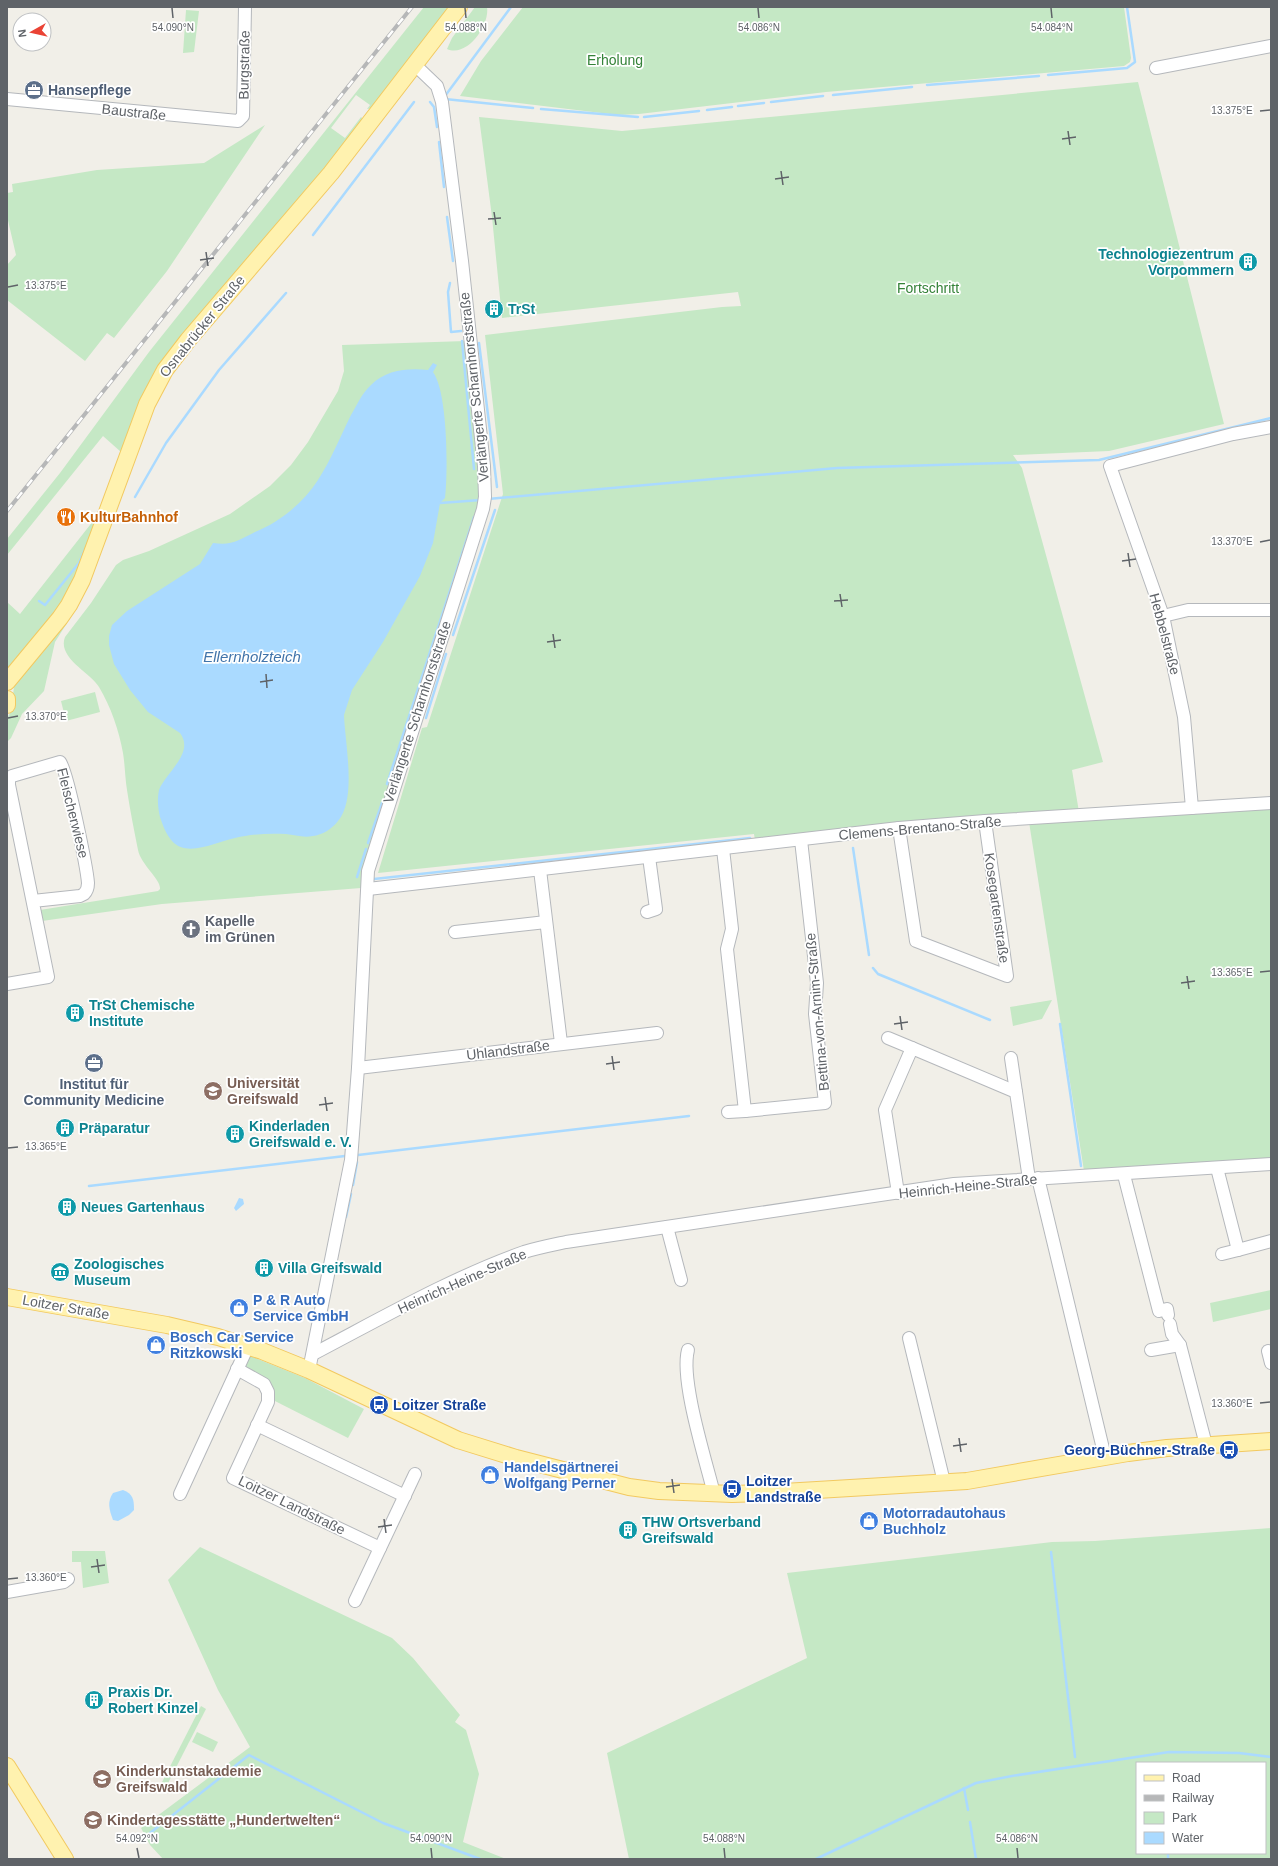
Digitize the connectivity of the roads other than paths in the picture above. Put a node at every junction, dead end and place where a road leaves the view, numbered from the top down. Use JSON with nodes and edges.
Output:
{"nodes":[{"id":1,"x":241,"y":7,"type":"edge"},
{"id":2,"x":459,"y":7,"type":"edge"},
{"id":3,"x":1271,"y":46,"type":"edge"},
{"id":4,"x":414,"y":64,"type":"junction"},
{"id":5,"x":1156,"y":68,"type":"dead end"},
{"id":6,"x":7,"y":99,"type":"edge"},
{"id":7,"x":238,"y":121,"type":"joint"},
{"id":8,"x":1271,"y":427,"type":"edge"},
{"id":9,"x":1271,"y":610,"type":"edge"},
{"id":10,"x":1163,"y":616,"type":"junction"},
{"id":11,"x":7,"y":682,"type":"edge"},
{"id":12,"x":7,"y":699,"type":"edge"},
{"id":13,"x":7,"y":705,"type":"edge"},
{"id":14,"x":1271,"y":803,"type":"edge"},
{"id":15,"x":1192,"y":808,"type":"junction"},
{"id":16,"x":985,"y":821,"type":"junction"},
{"id":17,"x":898,"y":828,"type":"junction"},
{"id":18,"x":801,"y":840,"type":"junction"},
{"id":19,"x":723,"y":849,"type":"junction"},
{"id":20,"x":649,"y":857,"type":"junction"},
{"id":21,"x":540,"y":870,"type":"junction"},
{"id":22,"x":368,"y":889,"type":"junction"},
{"id":23,"x":33,"y":900,"type":"junction"},
{"id":24,"x":647,"y":912,"type":"dead end"},
{"id":25,"x":546,"y":922,"type":"junction"},
{"id":26,"x":455,"y":932,"type":"dead end"},
{"id":27,"x":7,"y":984,"type":"edge"},
{"id":28,"x":657,"y":1033,"type":"dead end"},
{"id":29,"x":888,"y":1038,"type":"dead end"},
{"id":30,"x":561,"y":1043,"type":"junction"},
{"id":31,"x":912,"y":1048,"type":"junction"},
{"id":32,"x":1011,"y":1058,"type":"dead end"},
{"id":33,"x":358,"y":1068,"type":"junction"},
{"id":34,"x":1016,"y":1092,"type":"junction"},
{"id":35,"x":745,"y":1111,"type":"junction"},
{"id":36,"x":728,"y":1112,"type":"dead end"},
{"id":37,"x":1271,"y":1164,"type":"edge"},
{"id":38,"x":1218,"y":1168,"type":"junction"},
{"id":39,"x":1124,"y":1175,"type":"junction"},
{"id":40,"x":1034,"y":1178,"type":"junction"},
{"id":41,"x":898,"y":1193,"type":"junction"},
{"id":42,"x":666,"y":1227,"type":"junction"},
{"id":43,"x":1271,"y":1241,"type":"edge"},
{"id":44,"x":1238,"y":1250,"type":"junction"},
{"id":45,"x":1222,"y":1254,"type":"dead end"},
{"id":46,"x":681,"y":1280,"type":"dead end"},
{"id":47,"x":7,"y":1297,"type":"edge"},
{"id":48,"x":909,"y":1338,"type":"dead end"},
{"id":49,"x":1180,"y":1345,"type":"junction"},
{"id":50,"x":248,"y":1346,"type":"junction"},
{"id":51,"x":688,"y":1350,"type":"dead end"},
{"id":52,"x":1151,"y":1350,"type":"dead end"},
{"id":53,"x":1268,"y":1350,"type":"dead end"},
{"id":54,"x":313,"y":1354,"type":"junction"},
{"id":55,"x":1271,"y":1363,"type":"edge"},
{"id":56,"x":237,"y":1369,"type":"junction"},
{"id":57,"x":309,"y":1370,"type":"junction"},
{"id":58,"x":257,"y":1425,"type":"junction"},
{"id":59,"x":1271,"y":1441,"type":"edge"},
{"id":60,"x":1206,"y":1445,"type":"junction"},
{"id":61,"x":1105,"y":1457,"type":"junction"},
{"id":62,"x":415,"y":1474,"type":"dead end"},
{"id":63,"x":944,"y":1482,"type":"junction"},
{"id":64,"x":180,"y":1494,"type":"dead end"},
{"id":65,"x":714,"y":1494,"type":"junction"},
{"id":66,"x":405,"y":1496,"type":"junction"},
{"id":67,"x":380,"y":1548,"type":"junction"},
{"id":68,"x":68,"y":1579,"type":"dead end"},
{"id":69,"x":7,"y":1592,"type":"edge"},
{"id":70,"x":355,"y":1601,"type":"dead end"},
{"id":71,"x":7,"y":1766,"type":"edge"},
{"id":72,"x":65,"y":1859,"type":"edge"}],
"edges":[{"from":1,"to":7,"type":"street","name":"Burgstraße"},
{"from":2,"to":4,"type":"main road","name":"Osnabrücker Straße"},
{"from":3,"to":5,"type":"street"},
{"from":4,"to":11,"type":"main road","name":"Osnabrücker Straße"},
{"from":4,"to":22,"type":"street","name":"Verlängerte Scharnhorststraße"},
{"from":6,"to":7,"type":"street","name":"Baustraße"},
{"from":8,"to":10,"type":"street","name":"Hebbelstraße"},
{"from":9,"to":10,"type":"street"},
{"from":10,"to":15,"type":"street","name":"Hebbelstraße"},
{"from":12,"to":13,"type":"main road"},
{"from":14,"to":15,"type":"street","name":"Clemens-Brentano-Straße"},
{"from":15,"to":16,"type":"street","name":"Clemens-Brentano-Straße"},
{"from":16,"to":17,"type":"street","name":"Clemens-Brentano-Straße"},
{"from":16,"to":17,"type":"street","name":"Kosegartenstraße"},
{"from":17,"to":18,"type":"street","name":"Clemens-Brentano-Straße"},
{"from":18,"to":19,"type":"street","name":"Clemens-Brentano-Straße"},
{"from":18,"to":35,"type":"street","name":"Bettina-von-Arnim-Straße"},
{"from":19,"to":20,"type":"street","name":"Clemens-Brentano-Straße"},
{"from":19,"to":35,"type":"street"},
{"from":20,"to":21,"type":"street","name":"Clemens-Brentano-Straße"},
{"from":20,"to":24,"type":"street"},
{"from":21,"to":22,"type":"street","name":"Clemens-Brentano-Straße"},
{"from":21,"to":25,"type":"street"},
{"from":22,"to":33,"type":"street","name":"Verlängerte Scharnhorststraße"},
{"from":23,"to":23,"type":"street","name":"Fleischerwiese"},
{"from":23,"to":27,"type":"street","name":"Fleischerwiese"},
{"from":25,"to":26,"type":"street"},
{"from":25,"to":30,"type":"street"},
{"from":28,"to":30,"type":"street","name":"Uhlandstraße"},
{"from":29,"to":31,"type":"street"},
{"from":30,"to":33,"type":"street","name":"Uhlandstraße"},
{"from":31,"to":34,"type":"street"},
{"from":31,"to":41,"type":"street"},
{"from":32,"to":34,"type":"street"},
{"from":33,"to":54,"type":"street","name":"Verlängerte Scharnhorststraße"},
{"from":34,"to":40,"type":"street"},
{"from":35,"to":36,"type":"street","name":"Bettina-von-Arnim-Straße"},
{"from":37,"to":38,"type":"street","name":"Heinrich-Heine-Straße"},
{"from":38,"to":39,"type":"street","name":"Heinrich-Heine-Straße"},
{"from":38,"to":44,"type":"street"},
{"from":39,"to":40,"type":"street","name":"Heinrich-Heine-Straße"},
{"from":39,"to":49,"type":"street"},
{"from":40,"to":41,"type":"street","name":"Heinrich-Heine-Straße"},
{"from":40,"to":61,"type":"street"},
{"from":41,"to":42,"type":"street","name":"Heinrich-Heine-Straße"},
{"from":42,"to":46,"type":"street"},
{"from":42,"to":54,"type":"street","name":"Heinrich-Heine-Straße"},
{"from":43,"to":44,"type":"street"},
{"from":44,"to":45,"type":"street"},
{"from":47,"to":50,"type":"main road","name":"Loitzer Straße"},
{"from":48,"to":63,"type":"street"},
{"from":49,"to":52,"type":"street"},
{"from":49,"to":60,"type":"street"},
{"from":50,"to":56,"type":"street"},
{"from":50,"to":57,"type":"main road","name":"Loitzer Straße"},
{"from":51,"to":65,"type":"street"},
{"from":53,"to":55,"type":"street"},
{"from":54,"to":57,"type":"street","name":"Verlängerte Scharnhorststraße"},
{"from":56,"to":58,"type":"street","name":"Loitzer Landstraße"},
{"from":56,"to":64,"type":"street"},
{"from":57,"to":65,"type":"main road"},
{"from":58,"to":66,"type":"street"},
{"from":58,"to":67,"type":"street","name":"Loitzer Landstraße"},
{"from":59,"to":60,"type":"main road"},
{"from":60,"to":61,"type":"main road"},
{"from":61,"to":63,"type":"main road"},
{"from":62,"to":66,"type":"street"},
{"from":63,"to":65,"type":"main road"},
{"from":66,"to":67,"type":"street"},
{"from":67,"to":70,"type":"street"},
{"from":68,"to":69,"type":"street"},
{"from":71,"to":72,"type":"main road"}]}
